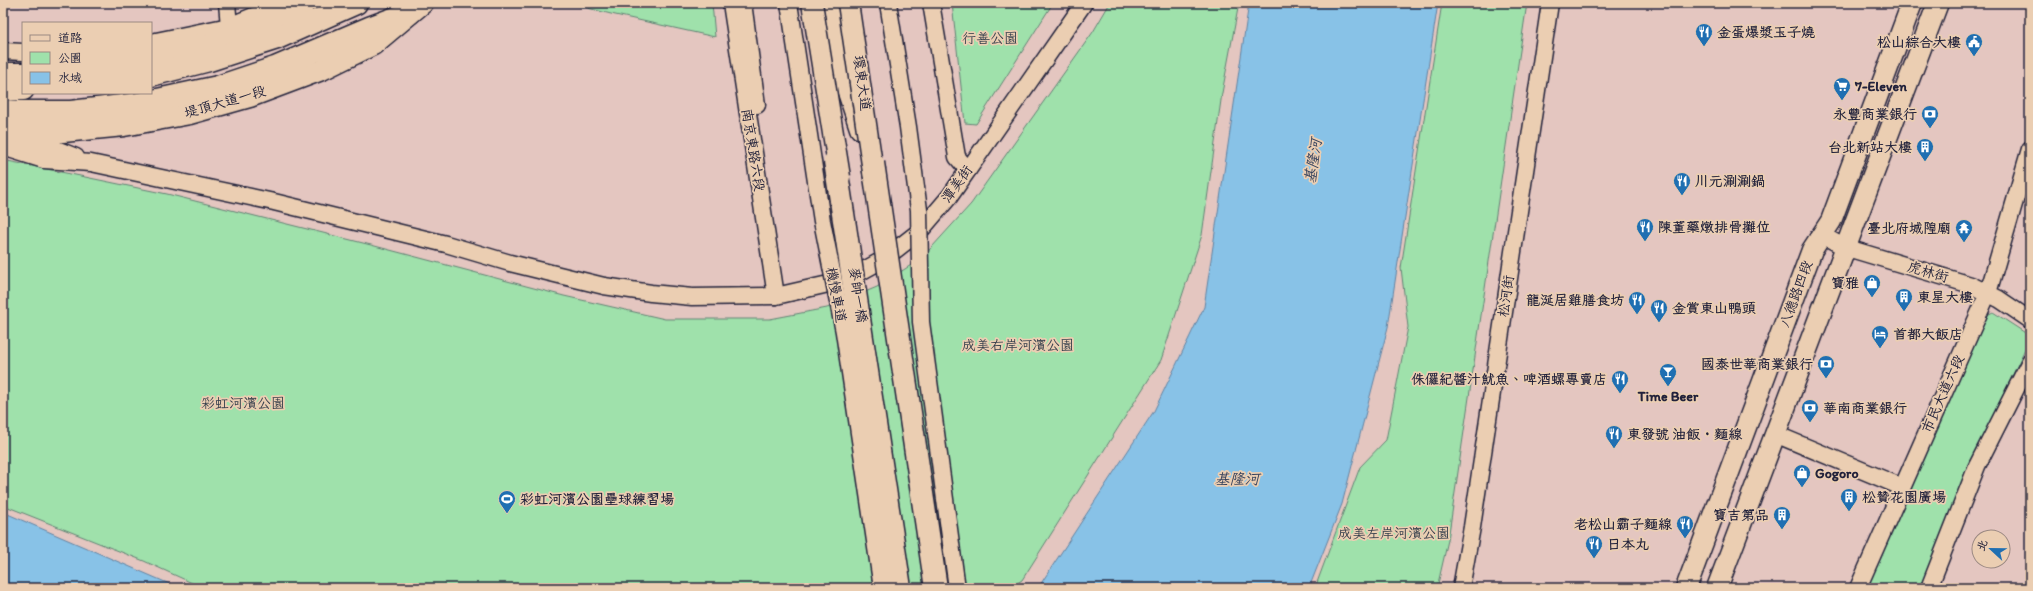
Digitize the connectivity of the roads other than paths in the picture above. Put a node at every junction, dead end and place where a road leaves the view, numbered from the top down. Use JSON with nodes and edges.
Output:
{"nodes":[{"id":1,"x":227,"y":3,"type":"edge"},
{"id":2,"x":285,"y":3,"type":"edge"},
{"id":3,"x":311,"y":3,"type":"edge"},
{"id":4,"x":318,"y":3,"type":"edge"},
{"id":5,"x":356,"y":3,"type":"edge"},
{"id":6,"x":730,"y":3,"type":"edge"},
{"id":7,"x":743,"y":3,"type":"edge"},
{"id":8,"x":789,"y":3,"type":"edge"},
{"id":9,"x":812,"y":3,"type":"edge"},
{"id":10,"x":831,"y":3,"type":"edge"},
{"id":11,"x":849,"y":3,"type":"edge"},
{"id":12,"x":888,"y":3,"type":"edge"},
{"id":13,"x":931,"y":3,"type":"edge"},
{"id":14,"x":1084,"y":3,"type":"edge"},
{"id":15,"x":1550,"y":3,"type":"edge"},
{"id":16,"x":1912,"y":3,"type":"edge"},
{"id":17,"x":1938,"y":3,"type":"edge"},
{"id":18,"x":416,"y":8,"type":"edge"},
{"id":19,"x":230,"y":26,"type":"junction"},
{"id":20,"x":152,"y":42,"type":"edge"},
{"id":21,"x":3,"y":51,"type":"edge"},
{"id":22,"x":22,"y":52,"type":"edge"},
{"id":23,"x":152,"y":56,"type":"edge"},
{"id":24,"x":152,"y":60,"type":"edge"},
{"id":25,"x":22,"y":62,"type":"edge"},
{"id":26,"x":840,"y":62,"type":"junction"},
{"id":27,"x":3,"y":63,"type":"edge"},
{"id":28,"x":3,"y":74,"type":"edge"},
{"id":29,"x":22,"y":74,"type":"edge"},
{"id":30,"x":152,"y":75,"type":"edge"},
{"id":31,"x":22,"y":89,"type":"edge"},
{"id":32,"x":3,"y":90,"type":"edge"},
{"id":33,"x":3,"y":112,"type":"edge"},
{"id":34,"x":3,"y":134,"type":"edge"},
{"id":35,"x":3,"y":147,"type":"edge"},
{"id":36,"x":2030,"y":149,"type":"edge"},
{"id":37,"x":835,"y":161,"type":"junction"},
{"id":38,"x":91,"y":163,"type":"junction"},
{"id":39,"x":873,"y":163,"type":"junction"},
{"id":40,"x":968,"y":170,"type":"junction"},
{"id":41,"x":1822,"y":235,"type":"junction"},
{"id":42,"x":1844,"y":247,"type":"junction"},
{"id":43,"x":1988,"y":293,"type":"junction"},
{"id":44,"x":780,"y":295,"type":"junction"},
{"id":45,"x":2030,"y":320,"type":"edge"},
{"id":46,"x":2030,"y":361,"type":"edge"},
{"id":47,"x":1775,"y":434,"type":"junction"},
{"id":48,"x":1902,"y":487,"type":"junction"},
{"id":49,"x":882,"y":588,"type":"edge"},
{"id":50,"x":901,"y":588,"type":"edge"},
{"id":51,"x":935,"y":588,"type":"edge"},
{"id":52,"x":957,"y":588,"type":"edge"},
{"id":53,"x":1461,"y":588,"type":"edge"},
{"id":54,"x":1686,"y":588,"type":"edge"},
{"id":55,"x":1717,"y":588,"type":"edge"},
{"id":56,"x":1858,"y":588,"type":"edge"},
{"id":57,"x":1929,"y":588,"type":"edge"}],
"edges":[{"from":1,"to":19,"type":"street"},
{"from":2,"to":19,"type":"street"},
{"from":3,"to":23,"type":"main road"},
{"from":4,"to":24,"type":"highway"},
{"from":5,"to":30,"type":"highway"},
{"from":6,"to":44,"type":"street","name":"南京東路六段"},
{"from":7,"to":44,"type":"street"},
{"from":8,"to":49,"type":"street","name":"機慢車道","bridge":true},
{"from":9,"to":37,"type":"highway","bridge":true},
{"from":9,"to":50,"type":"main road","name":"麥帥一橋","bridge":true},
{"from":10,"to":26,"type":"highway"},
{"from":11,"to":39,"type":"highway","name":"環東大道","bridge":true},
{"from":11,"to":51,"type":"main road","bridge":true},
{"from":12,"to":52,"type":"street","bridge":true},
{"from":13,"to":40,"type":"street"},
{"from":14,"to":40,"type":"street","name":"潭美街"},
{"from":15,"to":53,"type":"street","name":"松河街"},
{"from":16,"to":41,"type":"main road","name":"八德路四段"},
{"from":17,"to":42,"type":"main road","name":"八德路四段"},
{"from":18,"to":33,"type":"highway"},
{"from":18,"to":34,"type":"main road","name":"堤頂大道一段"},
{"from":19,"to":20,"type":"street"},
{"from":21,"to":22,"type":"street"},
{"from":25,"to":27,"type":"main road"},
{"from":26,"to":37,"type":"highway","bridge":true},
{"from":26,"to":39,"type":"highway","bridge":true},
{"from":28,"to":29,"type":"highway"},
{"from":31,"to":32,"type":"highway"},
{"from":34,"to":38,"type":"street"},
{"from":35,"to":38,"type":"street"},
{"from":36,"to":43,"type":"street","name":"市民大道六段"},
{"from":37,"to":50,"type":"highway","name":"麥帥一橋","bridge":true},
{"from":38,"to":44,"type":"street","name":"潭美街"},
{"from":39,"to":51,"type":"highway","bridge":true},
{"from":40,"to":44,"type":"street","name":"潭美街"},
{"from":41,"to":42,"type":"street","name":"虎林街"},
{"from":41,"to":54,"type":"main road","name":"八德路四段"},
{"from":42,"to":43,"type":"street","name":"虎林街"},
{"from":42,"to":47,"type":"main road","name":"八德路四段"},
{"from":43,"to":45,"type":"street","name":"虎林街"},
{"from":43,"to":48,"type":"street","name":"市民大道六段"},
{"from":46,"to":57,"type":"street"},
{"from":47,"to":48,"type":"street"},
{"from":47,"to":55,"type":"main road","name":"八德路四段"},
{"from":48,"to":56,"type":"street","name":"市民大道六段"}]}
